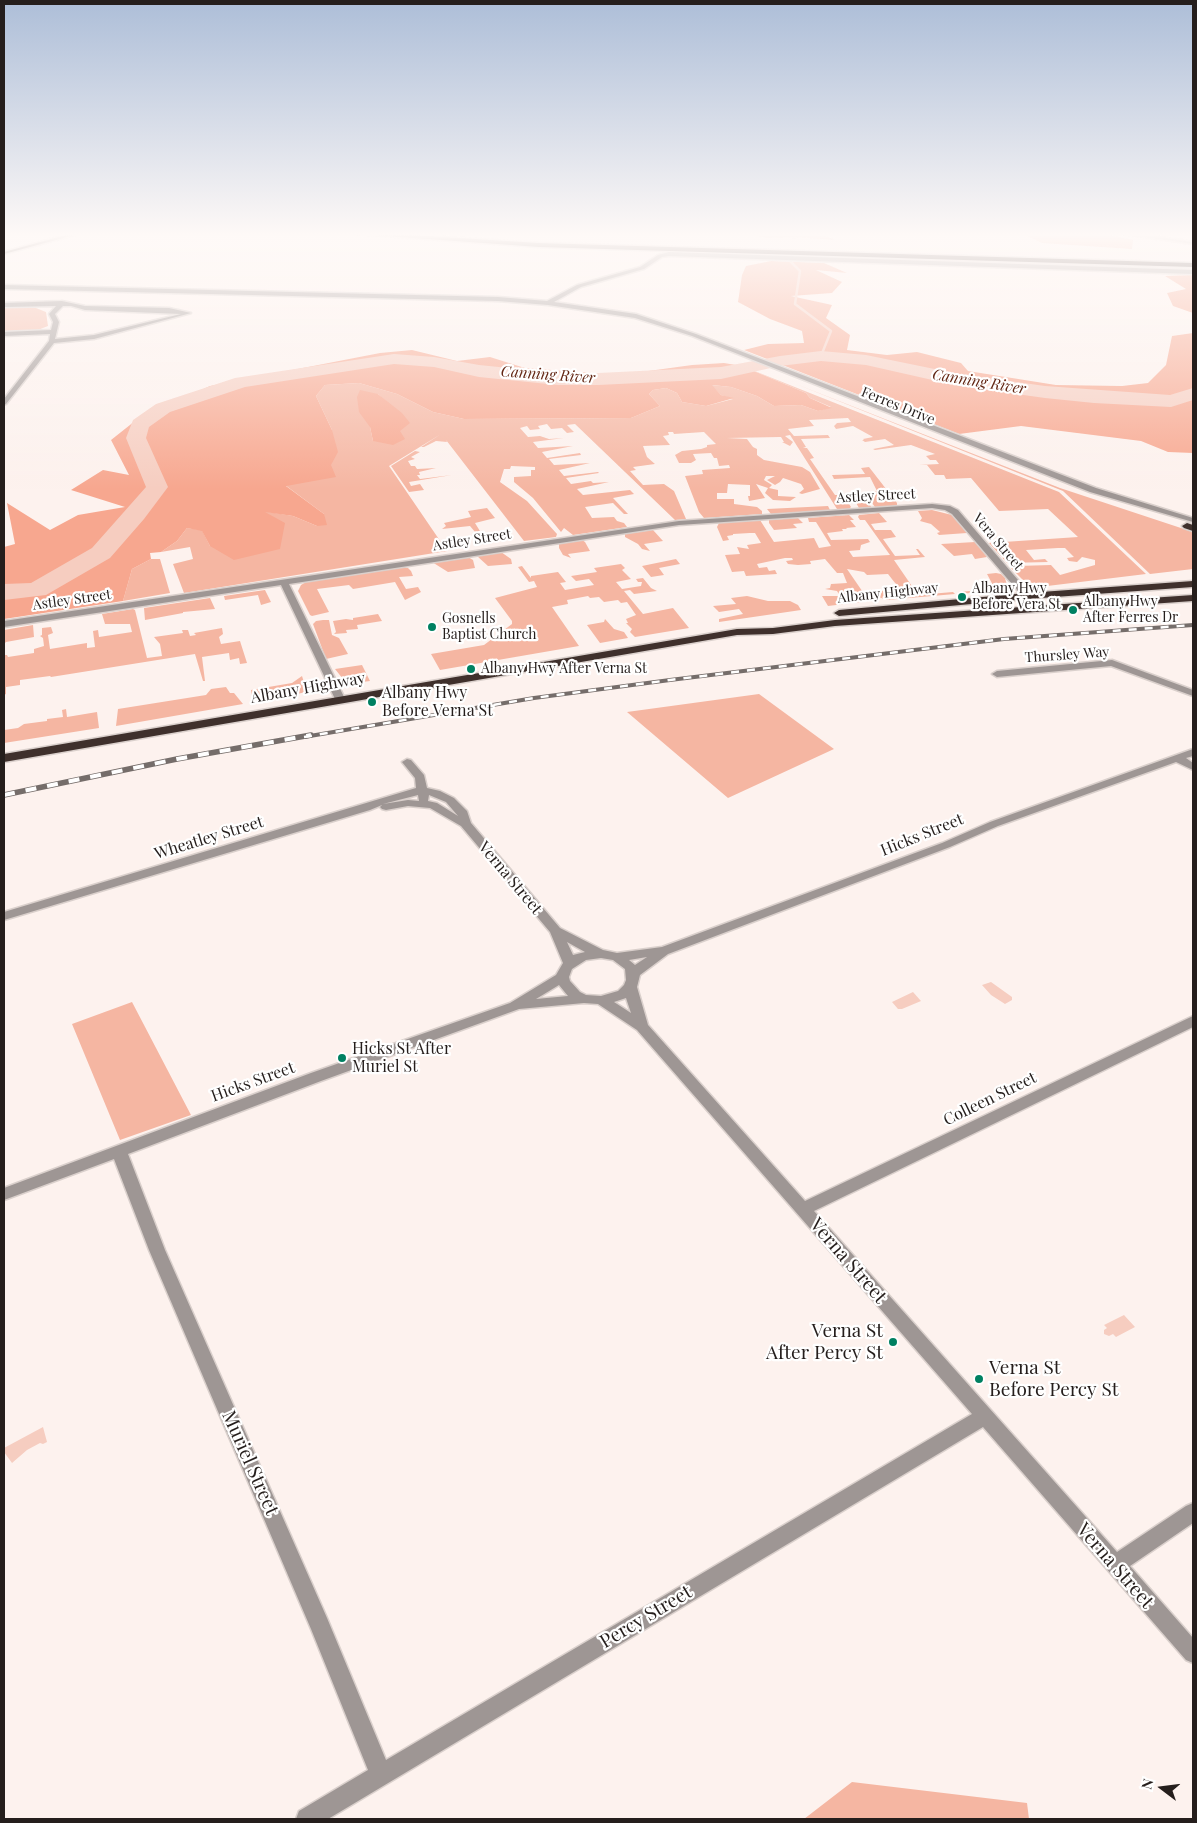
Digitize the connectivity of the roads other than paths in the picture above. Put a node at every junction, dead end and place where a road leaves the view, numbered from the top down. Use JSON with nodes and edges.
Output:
{"nodes":[{"id":1,"x":168,"y":318,"type":"edge"},
{"id":2,"x":628,"y":318,"type":"edge"},
{"id":3,"x":642,"y":318,"type":"edge"},
{"id":4,"x":56,"y":319,"type":"edge"},
{"id":5,"x":54,"y":332,"type":"junction"},
{"id":6,"x":4,"y":334,"type":"edge"},
{"id":7,"x":52,"y":341,"type":"junction"},
{"id":8,"x":4,"y":403,"type":"edge"},
{"id":9,"x":947,"y":508,"type":"joint"},
{"id":10,"x":1192,"y":525,"type":"edge"},
{"id":11,"x":284,"y":583,"type":"junction"},
{"id":12,"x":1193,"y":583,"type":"edge"},
{"id":13,"x":1027,"y":596,"type":"junction"},
{"id":14,"x":1193,"y":598,"type":"edge"},
{"id":15,"x":4,"y":624,"type":"edge"},
{"id":16,"x":737,"y":632,"type":"junction"},
{"id":17,"x":997,"y":674,"type":"dead end"},
{"id":18,"x":1193,"y":693,"type":"edge"},
{"id":19,"x":340,"y":699,"type":"junction"},
{"id":20,"x":1193,"y":752,"type":"edge"},
{"id":21,"x":4,"y":758,"type":"edge"},
{"id":22,"x":1177,"y":758,"type":"junction"},
{"id":23,"x":407,"y":762,"type":"dead end"},
{"id":24,"x":1193,"y":767,"type":"edge"},
{"id":25,"x":423,"y":790,"type":"junction"},
{"id":26,"x":425,"y":803,"type":"junction"},
{"id":27,"x":366,"y":808,"type":"junction"},
{"id":28,"x":465,"y":824,"type":"junction"},
{"id":29,"x":4,"y":916,"type":"edge"},
{"id":30,"x":556,"y":931,"type":"junction"},
{"id":31,"x":664,"y":951,"type":"junction"},
{"id":32,"x":601,"y":954,"type":"junction"},
{"id":33,"x":616,"y":957,"type":"junction"},
{"id":34,"x":570,"y":963,"type":"junction"},
{"id":35,"x":633,"y":973,"type":"junction"},
{"id":36,"x":562,"y":977,"type":"junction"},
{"id":37,"x":630,"y":987,"type":"junction"},
{"id":38,"x":584,"y":999,"type":"junction"},
{"id":39,"x":601,"y":1000,"type":"junction"},
{"id":40,"x":515,"y":1006,"type":"junction"},
{"id":41,"x":1193,"y":1021,"type":"edge"},
{"id":42,"x":642,"y":1027,"type":"junction"},
{"id":43,"x":119,"y":1150,"type":"junction"},
{"id":44,"x":4,"y":1194,"type":"edge"},
{"id":45,"x":802,"y":1209,"type":"junction"},
{"id":46,"x":985,"y":1416,"type":"junction"},
{"id":47,"x":1193,"y":1512,"type":"edge"},
{"id":48,"x":1115,"y":1565,"type":"junction"},
{"id":49,"x":1193,"y":1653,"type":"edge"},
{"id":50,"x":381,"y":1775,"type":"junction"},
{"id":51,"x":307,"y":1819,"type":"edge"}],
"edges":[{"from":1,"to":7,"type":"street"},
{"from":2,"to":10,"type":"street","name":"Ferres Drive"},
{"from":3,"to":10,"type":"street","name":"Ferres Drive"},
{"from":4,"to":5,"type":"street"},
{"from":5,"to":6,"type":"street"},
{"from":5,"to":7,"type":"street"},
{"from":7,"to":8,"type":"street"},
{"from":9,"to":11,"type":"street","name":"Astley Street"},
{"from":9,"to":13,"type":"street","name":"Vera Street"},
{"from":11,"to":15,"type":"street","name":"Astley Street"},
{"from":11,"to":19,"type":"street"},
{"from":12,"to":13,"type":"highway","name":"Albany Highway"},
{"from":13,"to":16,"type":"highway","name":"Albany Highway"},
{"from":14,"to":16,"type":"highway","name":"Albany Highway"},
{"from":16,"to":19,"type":"highway","name":"Albany Highway"},
{"from":17,"to":18,"type":"street","name":"Thursley Way"},
{"from":19,"to":21,"type":"highway","name":"Albany Highway"},
{"from":20,"to":22,"type":"street","name":"Hicks Street"},
{"from":22,"to":24,"type":"street"},
{"from":22,"to":31,"type":"street","name":"Hicks Street"},
{"from":23,"to":25,"type":"street"},
{"from":25,"to":26,"type":"street"},
{"from":25,"to":27,"type":"street","name":"Wheatley Street"},
{"from":25,"to":28,"type":"street","name":"Verna Street"},
{"from":26,"to":27,"type":"street","name":"Verna Street"},
{"from":26,"to":28,"type":"street","name":"Verna Street"},
{"from":27,"to":29,"type":"street","name":"Wheatley Street"},
{"from":28,"to":30,"type":"street","name":"Verna Street"},
{"from":30,"to":32,"type":"street","name":"Verna Street"},
{"from":30,"to":34,"type":"street","name":"Verna Street"},
{"from":31,"to":33,"type":"street","name":"Hicks Street"},
{"from":31,"to":35,"type":"street","name":"Hicks Street"},
{"from":32,"to":33,"type":"street"},
{"from":32,"to":34,"type":"street"},
{"from":33,"to":35,"type":"street"},
{"from":34,"to":36,"type":"street"},
{"from":35,"to":37,"type":"street"},
{"from":36,"to":38,"type":"street"},
{"from":36,"to":40,"type":"street","name":"Hicks Street"},
{"from":37,"to":39,"type":"street"},
{"from":37,"to":42,"type":"street","name":"Verna Street"},
{"from":38,"to":39,"type":"street"},
{"from":38,"to":40,"type":"street","name":"Hicks Street"},
{"from":39,"to":42,"type":"street","name":"Verna Street"},
{"from":40,"to":43,"type":"street","name":"Hicks Street"},
{"from":41,"to":45,"type":"street","name":"Colleen Street"},
{"from":42,"to":45,"type":"street","name":"Verna Street"},
{"from":43,"to":44,"type":"street","name":"Hicks Street"},
{"from":43,"to":50,"type":"street","name":"Muriel Street"},
{"from":45,"to":46,"type":"street","name":"Verna Street"},
{"from":46,"to":48,"type":"street","name":"Verna Street"},
{"from":46,"to":50,"type":"street","name":"Percy Street"},
{"from":47,"to":48,"type":"street"},
{"from":48,"to":49,"type":"street","name":"Verna Street"},
{"from":50,"to":51,"type":"street","name":"Percy Street"}]}
